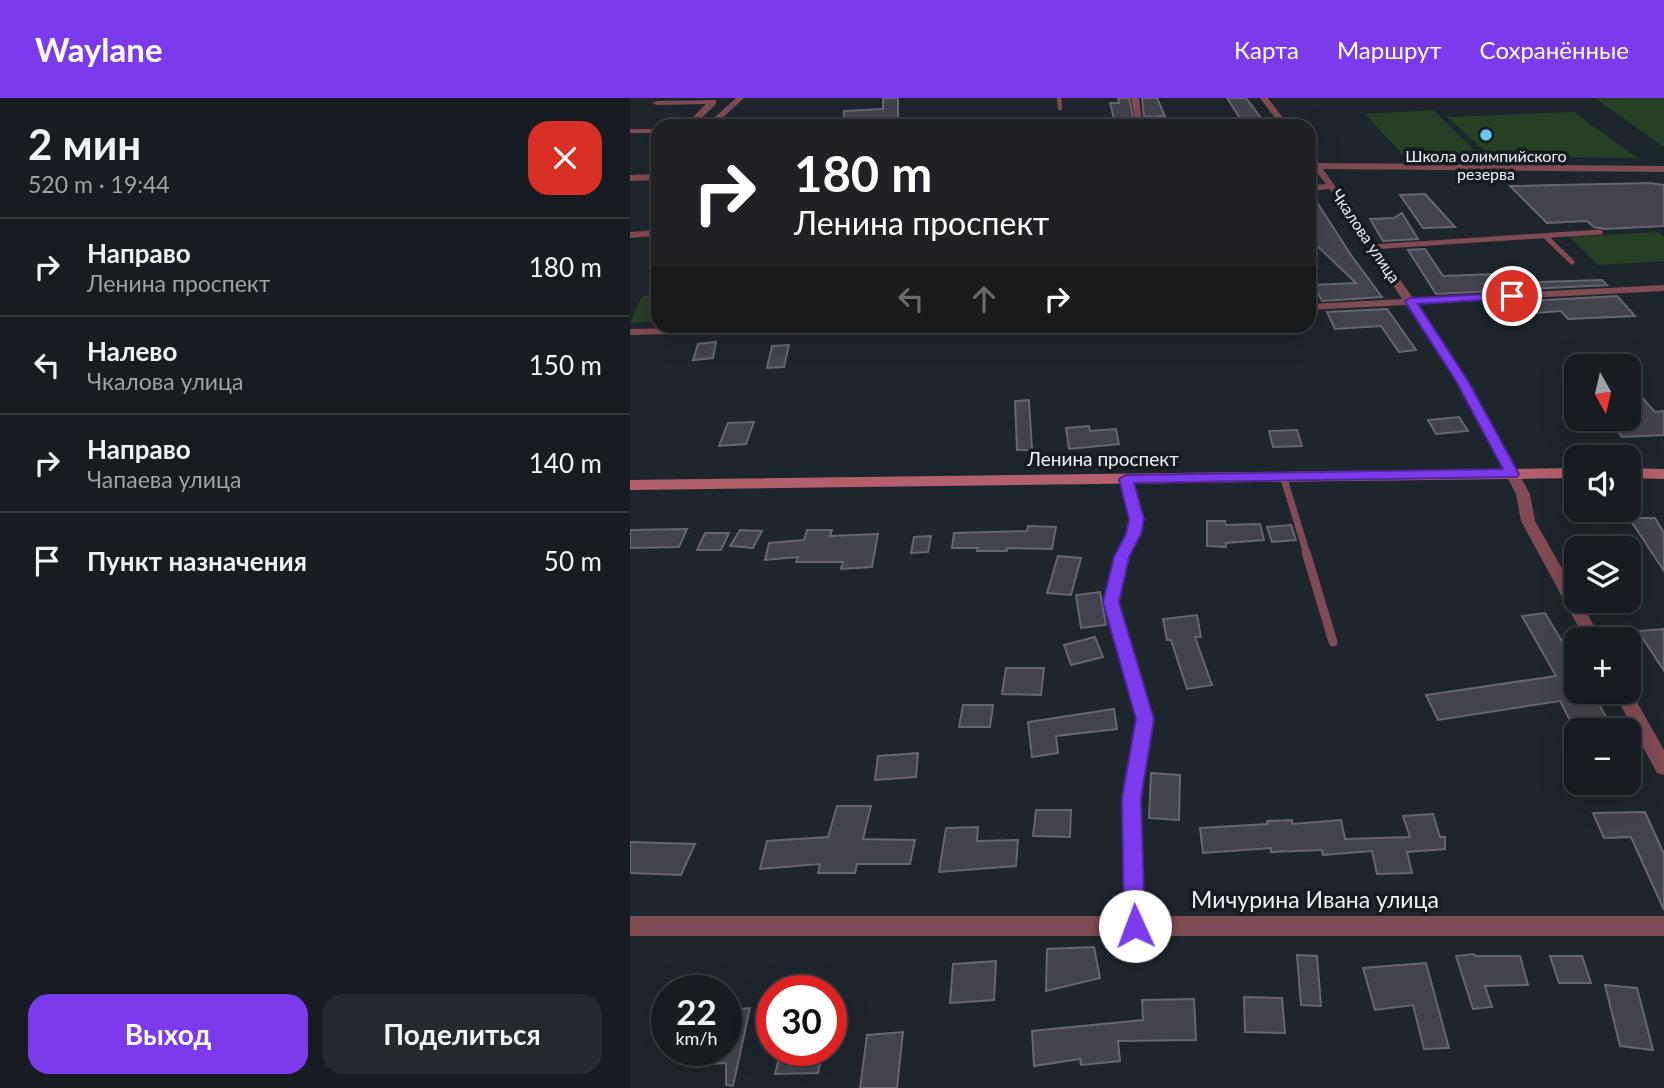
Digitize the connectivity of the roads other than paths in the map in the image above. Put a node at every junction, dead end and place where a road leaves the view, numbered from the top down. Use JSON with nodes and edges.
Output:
{"nodes":[{"id":1,"x":740,"y":98,"type":"edge"},
{"id":2,"x":1059,"y":98,"type":"edge"},
{"id":3,"x":1135,"y":98,"type":"edge"},
{"id":4,"x":1264,"y":98,"type":"edge"},
{"id":5,"x":657,"y":103,"type":"dead end"},
{"id":6,"x":1060,"y":108,"type":"dead end"},
{"id":7,"x":695,"y":119,"type":"edge"},
{"id":8,"x":717,"y":119,"type":"edge"},
{"id":9,"x":1139,"y":119,"type":"dead end"},
{"id":10,"x":1280,"y":119,"type":"edge"},
{"id":11,"x":630,"y":131,"type":"edge"},
{"id":12,"x":651,"y":131,"type":"edge"},
{"id":13,"x":1316,"y":163,"type":"edge"},
{"id":14,"x":1316,"y":168,"type":"edge"},
{"id":15,"x":1664,"y":169,"type":"edge"},
{"id":16,"x":651,"y":177,"type":"edge"},
{"id":17,"x":630,"y":178,"type":"edge"},
{"id":18,"x":1333,"y":186,"type":"junction"},
{"id":19,"x":1316,"y":187,"type":"edge"},
{"id":20,"x":1600,"y":232,"type":"dead end"},
{"id":21,"x":651,"y":234,"type":"edge"},
{"id":22,"x":630,"y":235,"type":"edge"},
{"id":23,"x":1545,"y":236,"type":"junction"},
{"id":24,"x":1371,"y":247,"type":"junction"},
{"id":25,"x":1572,"y":262,"type":"dead end"},
{"id":26,"x":1664,"y":288,"type":"edge"},
{"id":27,"x":1410,"y":301,"type":"junction"},
{"id":28,"x":1316,"y":307,"type":"edge"},
{"id":29,"x":630,"y":332,"type":"edge"},
{"id":30,"x":651,"y":332,"type":"edge"},
{"id":31,"x":1564,"y":473,"type":"edge"},
{"id":32,"x":1641,"y":473,"type":"edge"},
{"id":33,"x":1513,"y":474,"type":"junction"},
{"id":34,"x":1664,"y":474,"type":"edge"},
{"id":35,"x":1126,"y":479,"type":"junction"},
{"id":36,"x":1284,"y":479,"type":"junction"},
{"id":37,"x":630,"y":485,"type":"edge"},
{"id":38,"x":1586,"y":627,"type":"edge"},
{"id":39,"x":1332,"y":642,"type":"dead end"},
{"id":40,"x":1629,"y":704,"type":"edge"},
{"id":41,"x":1664,"y":767,"type":"edge"},
{"id":42,"x":630,"y":926,"type":"edge"},
{"id":43,"x":1135,"y":926,"type":"junction"},
{"id":44,"x":1664,"y":926,"type":"edge"}],
"edges":[{"from":1,"to":8,"type":"street"},
{"from":2,"to":6,"type":"lane"},
{"from":3,"to":9,"type":"street"},
{"from":4,"to":10,"type":"street"},
{"from":5,"to":7,"type":"street"},
{"from":11,"to":12,"type":"street"},
{"from":13,"to":15,"type":"street"},
{"from":14,"to":18,"type":"street","name":"Чкалова улица"},
{"from":16,"to":17,"type":"street"},
{"from":18,"to":19,"type":"street"},
{"from":18,"to":24,"type":"street","name":"Чкалова улица"},
{"from":20,"to":23,"type":"lane"},
{"from":21,"to":22,"type":"street"},
{"from":23,"to":24,"type":"lane"},
{"from":23,"to":25,"type":"lane"},
{"from":24,"to":27,"type":"street","name":"Чкалова улица"},
{"from":26,"to":27,"type":"street"},
{"from":27,"to":28,"type":"street"},
{"from":27,"to":33,"type":"street","name":"Чкалова улица"},
{"from":29,"to":30,"type":"street"},
{"from":31,"to":33,"type":"main road","name":"Ленина проспект"},
{"from":32,"to":34,"type":"main road"},
{"from":33,"to":36,"type":"main road","name":"Ленина проспект"},
{"from":33,"to":38,"type":"street","name":"Чкалова улица"},
{"from":35,"to":36,"type":"main road","name":"Ленина проспект"},
{"from":35,"to":37,"type":"main road","name":"Ленина проспект"},
{"from":35,"to":43,"type":"street"},
{"from":36,"to":39,"type":"lane"},
{"from":40,"to":41,"type":"street"},
{"from":42,"to":43,"type":"street","name":"Мичурина Ивана улица"},
{"from":43,"to":44,"type":"street","name":"Мичурина Ивана улица"}]}
